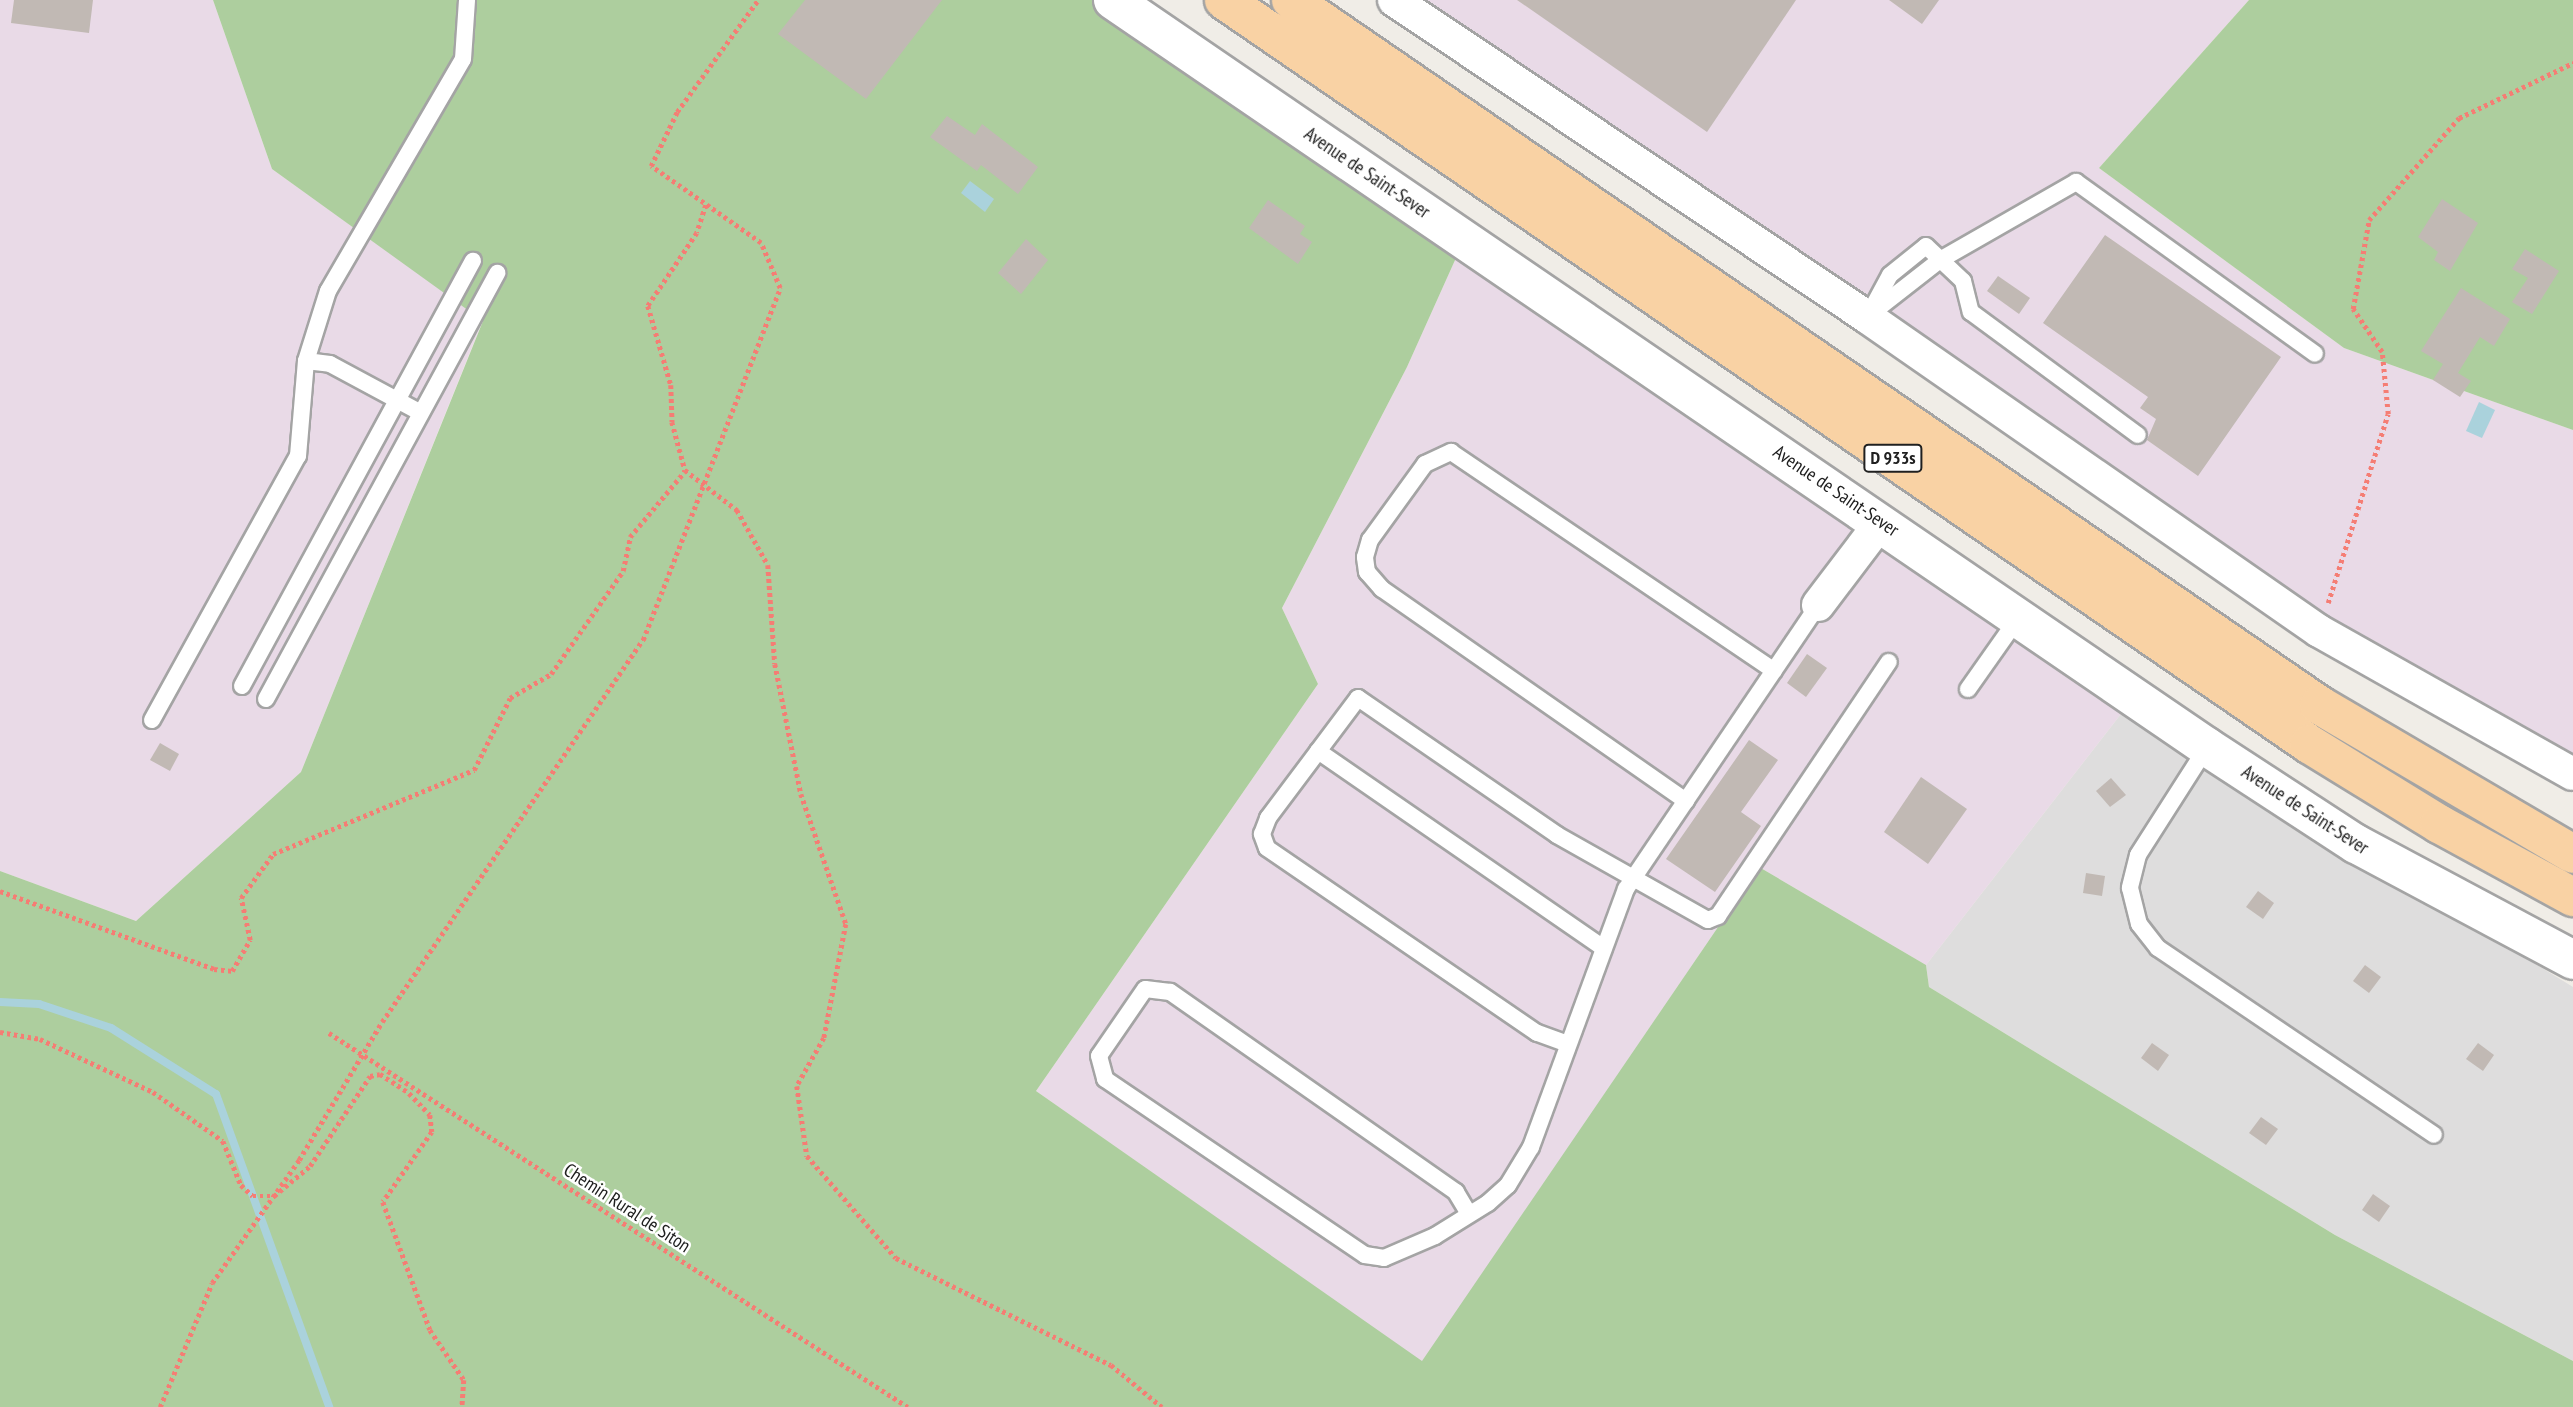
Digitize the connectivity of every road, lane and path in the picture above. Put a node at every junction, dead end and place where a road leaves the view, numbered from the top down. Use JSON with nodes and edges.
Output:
{"nodes":[{"id":1,"x":467,"y":0,"type":"edge"},
{"id":2,"x":758,"y":0,"type":"edge"},
{"id":3,"x":1113,"y":0,"type":"edge"},
{"id":4,"x":1224,"y":0,"type":"edge"},
{"id":5,"x":1292,"y":0,"type":"edge"},
{"id":6,"x":1394,"y":0,"type":"edge"},
{"id":7,"x":2573,"y":63,"type":"edge"},
{"id":8,"x":706,"y":205,"type":"junction"},
{"id":9,"x":1940,"y":260,"type":"junction"},
{"id":10,"x":473,"y":261,"type":"dead end"},
{"id":11,"x":497,"y":273,"type":"dead end"},
{"id":12,"x":1867,"y":317,"type":"junction"},
{"id":13,"x":2315,"y":354,"type":"dead end"},
{"id":14,"x":306,"y":361,"type":"junction"},
{"id":15,"x":397,"y":401,"type":"junction"},
{"id":16,"x":421,"y":413,"type":"junction"},
{"id":17,"x":2138,"y":435,"type":"dead end"},
{"id":18,"x":685,"y":470,"type":"junction"},
{"id":19,"x":704,"y":485,"type":"junction"},
{"id":20,"x":1881,"y":522,"type":"junction"},
{"id":21,"x":1818,"y":605,"type":"joint"},
{"id":22,"x":2020,"y":616,"type":"junction"},
{"id":23,"x":2319,"y":631,"type":"junction"},
{"id":24,"x":1889,"y":662,"type":"dead end"},
{"id":25,"x":1774,"y":671,"type":"junction"},
{"id":26,"x":242,"y":686,"type":"dead end"},
{"id":27,"x":1968,"y":690,"type":"dead end"},
{"id":28,"x":266,"y":699,"type":"dead end"},
{"id":29,"x":152,"y":720,"type":"dead end"},
{"id":30,"x":2207,"y":747,"type":"junction"},
{"id":31,"x":1318,"y":751,"type":"junction"},
{"id":32,"x":2572,"y":771,"type":"edge"},
{"id":33,"x":1686,"y":801,"type":"junction"},
{"id":34,"x":2573,"y":854,"type":"edge"},
{"id":35,"x":1635,"y":876,"type":"junction"},
{"id":36,"x":0,"y":891,"type":"edge"},
{"id":37,"x":2573,"y":897,"type":"edge"},
{"id":38,"x":1604,"y":948,"type":"junction"},
{"id":39,"x":2573,"y":960,"type":"edge"},
{"id":40,"x":0,"y":1032,"type":"edge"},
{"id":41,"x":329,"y":1033,"type":"dead end"},
{"id":42,"x":1569,"y":1044,"type":"junction"},
{"id":43,"x":362,"y":1054,"type":"junction"},
{"id":44,"x":2434,"y":1135,"type":"dead end"},
{"id":45,"x":274,"y":1196,"type":"junction"},
{"id":46,"x":1469,"y":1214,"type":"junction"},
{"id":47,"x":160,"y":1407,"type":"edge"},
{"id":48,"x":462,"y":1407,"type":"edge"},
{"id":49,"x":908,"y":1407,"type":"edge"},
{"id":50,"x":1162,"y":1407,"type":"edge"}],
"edges":[{"from":1,"to":14,"type":"lane"},
{"from":2,"to":8,"type":"path"},
{"from":3,"to":20,"type":"street","name":"Avenue de Saint-Sever"},
{"from":4,"to":37,"type":"main road","number":"D 933s"},
{"from":5,"to":34,"type":"main road","number":"D 933s"},
{"from":6,"to":12,"type":"street"},
{"from":7,"to":23,"type":"path"},
{"from":8,"to":18,"type":"path"},
{"from":8,"to":19,"type":"path"},
{"from":9,"to":12,"type":"lane"},
{"from":9,"to":13,"type":"lane"},
{"from":9,"to":17,"type":"lane"},
{"from":10,"to":15,"type":"lane"},
{"from":11,"to":16,"type":"lane"},
{"from":12,"to":23,"type":"street"},
{"from":14,"to":15,"type":"lane"},
{"from":14,"to":29,"type":"lane"},
{"from":15,"to":16,"type":"lane"},
{"from":15,"to":26,"type":"lane"},
{"from":16,"to":28,"type":"lane"},
{"from":18,"to":19,"type":"path"},
{"from":18,"to":36,"type":"path"},
{"from":19,"to":43,"type":"path"},
{"from":19,"to":50,"type":"path"},
{"from":20,"to":21,"type":"street"},
{"from":20,"to":22,"type":"street","name":"Avenue de Saint-Sever"},
{"from":21,"to":25,"type":"lane"},
{"from":22,"to":27,"type":"lane"},
{"from":22,"to":30,"type":"street","name":"Avenue de Saint-Sever"},
{"from":23,"to":32,"type":"street"},
{"from":24,"to":35,"type":"lane"},
{"from":25,"to":33,"type":"lane"},
{"from":25,"to":33,"type":"lane"},
{"from":30,"to":39,"type":"street","name":"Avenue de Saint-Sever"},
{"from":30,"to":44,"type":"lane"},
{"from":31,"to":35,"type":"lane"},
{"from":31,"to":38,"type":"lane"},
{"from":31,"to":42,"type":"lane"},
{"from":33,"to":35,"type":"lane"},
{"from":35,"to":38,"type":"lane"},
{"from":38,"to":42,"type":"lane"},
{"from":40,"to":45,"type":"path"},
{"from":41,"to":43,"type":"path","name":"Chemin Rural de Siton"},
{"from":42,"to":46,"type":"lane"},
{"from":43,"to":45,"type":"path"},
{"from":43,"to":49,"type":"path","name":"Chemin Rural de Siton"},
{"from":45,"to":47,"type":"path"},
{"from":45,"to":48,"type":"path"},
{"from":46,"to":46,"type":"lane"}]}
